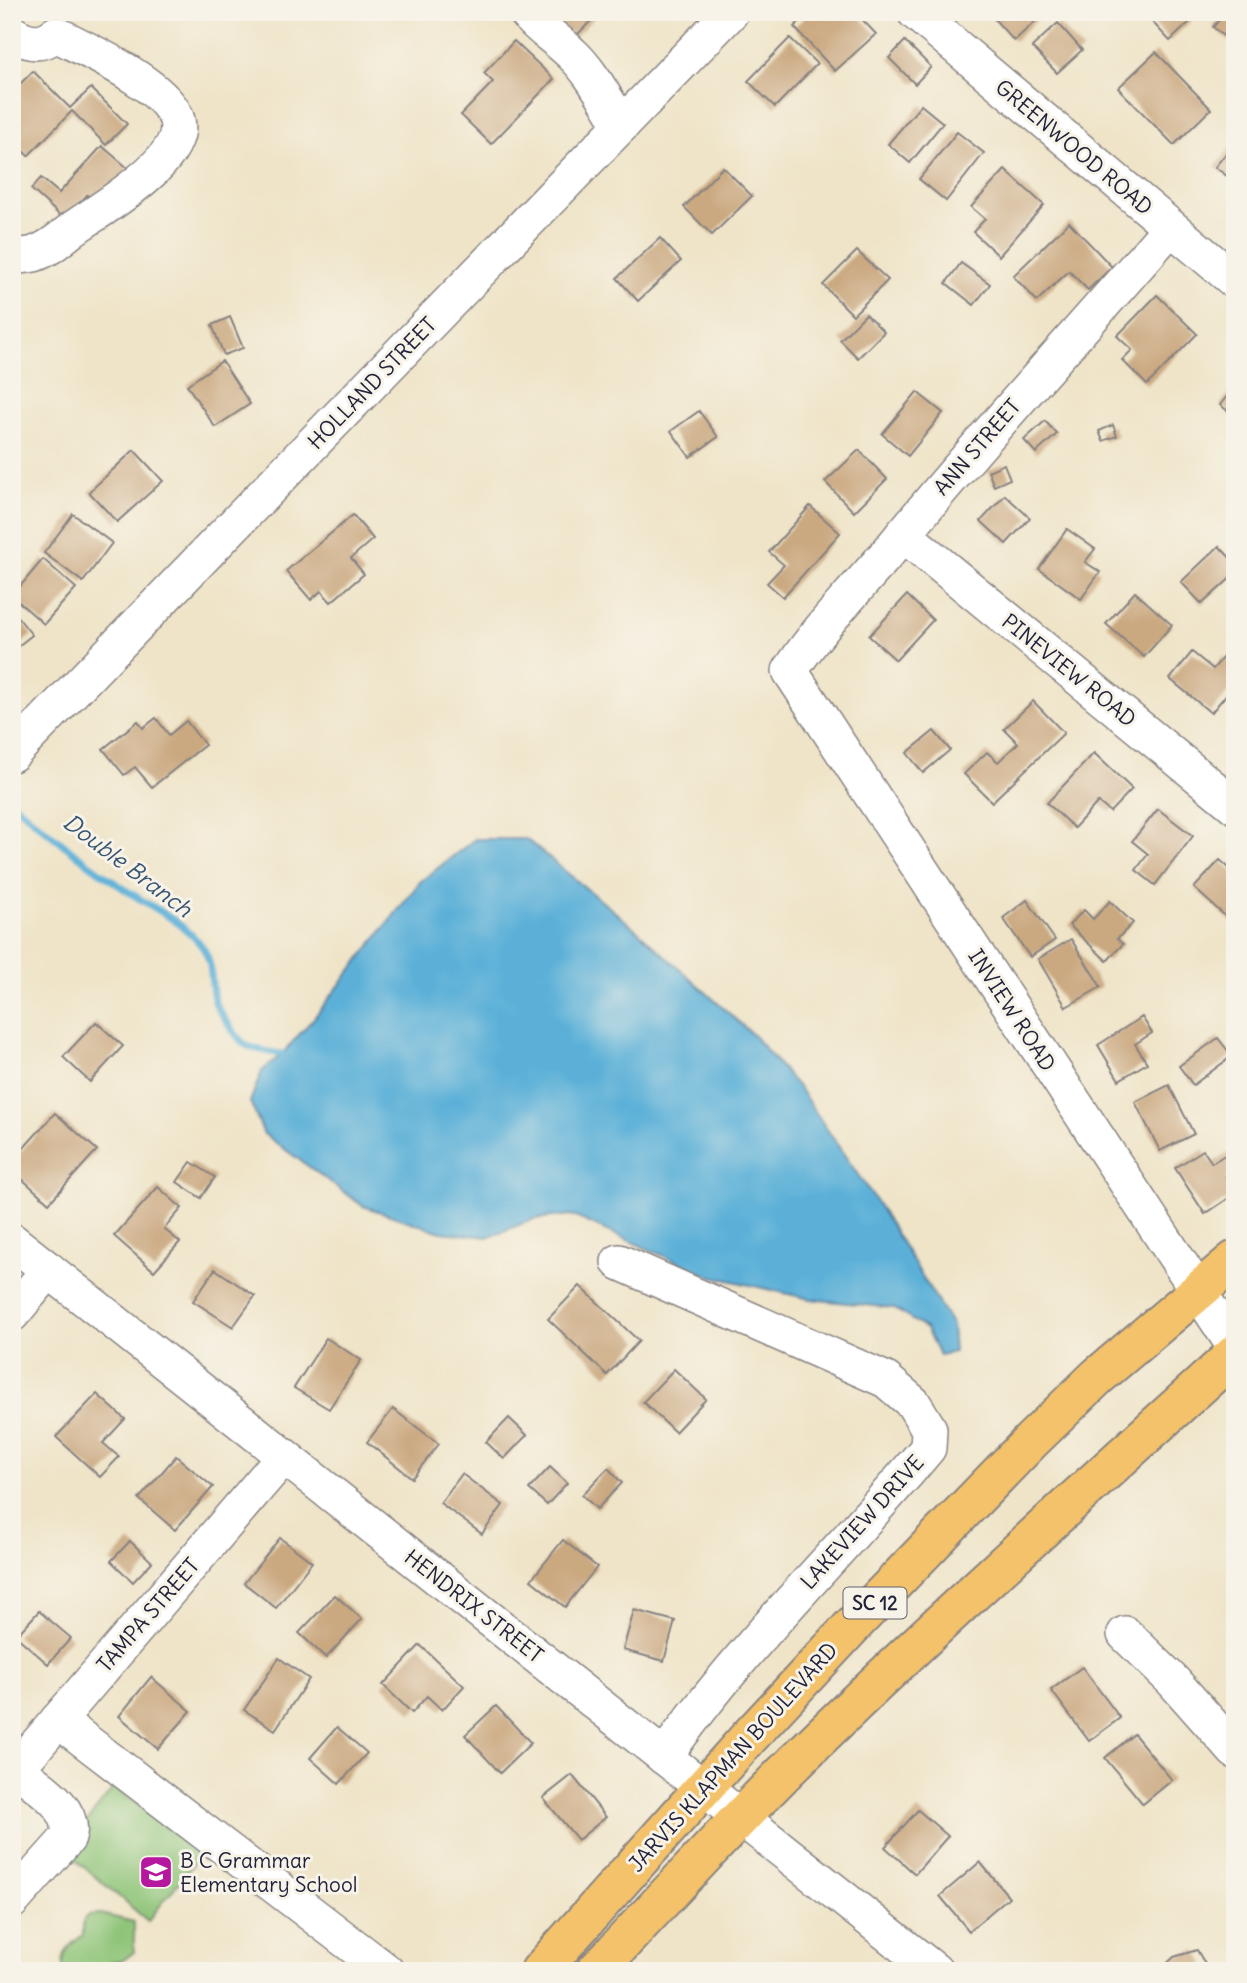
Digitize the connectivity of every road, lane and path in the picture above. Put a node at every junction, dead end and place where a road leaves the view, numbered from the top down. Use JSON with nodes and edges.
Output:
{"nodes":[{"id":1,"x":526,"y":12,"type":"edge"},
{"id":2,"x":915,"y":12,"type":"edge"},
{"id":3,"x":716,"y":16,"type":"edge"},
{"id":4,"x":57,"y":23,"type":"edge"},
{"id":5,"x":12,"y":33,"type":"edge"},
{"id":6,"x":622,"y":125,"type":"junction"},
{"id":7,"x":1170,"y":228,"type":"junction"},
{"id":8,"x":12,"y":255,"type":"edge"},
{"id":9,"x":1235,"y":281,"type":"edge"},
{"id":10,"x":903,"y":534,"type":"junction"},
{"id":11,"x":790,"y":671,"type":"joint"},
{"id":12,"x":12,"y":754,"type":"edge"},
{"id":13,"x":1235,"y":806,"type":"edge"},
{"id":14,"x":12,"y":1241,"type":"edge"},
{"id":15,"x":1235,"y":1260,"type":"edge"},
{"id":16,"x":619,"y":1262,"type":"dead end"},
{"id":17,"x":49,"y":1270,"type":"junction"},
{"id":18,"x":1198,"y":1292,"type":"junction"},
{"id":19,"x":12,"y":1314,"type":"edge"},
{"id":20,"x":1235,"y":1347,"type":"edge"},
{"id":21,"x":1235,"y":1354,"type":"edge"},
{"id":22,"x":284,"y":1456,"type":"junction"},
{"id":23,"x":1125,"y":1634,"type":"dead end"},
{"id":24,"x":58,"y":1720,"type":"junction"},
{"id":25,"x":1235,"y":1751,"type":"edge"},
{"id":26,"x":664,"y":1757,"type":"junction"},
{"id":27,"x":14,"y":1771,"type":"edge"},
{"id":28,"x":704,"y":1788,"type":"junction"},
{"id":29,"x":741,"y":1817,"type":"junction"},
{"id":30,"x":12,"y":1901,"type":"edge"},
{"id":31,"x":386,"y":1971,"type":"edge"},
{"id":32,"x":540,"y":1971,"type":"edge"},
{"id":33,"x":596,"y":1971,"type":"edge"},
{"id":34,"x":935,"y":1971,"type":"edge"}],
"edges":[{"from":1,"to":6,"type":"street"},
{"from":2,"to":7,"type":"street","name":"GREENWOOD ROAD"},
{"from":3,"to":6,"type":"street","name":"HOLLAND STREET"},
{"from":4,"to":5,"type":"street"},
{"from":4,"to":8,"type":"street"},
{"from":6,"to":12,"type":"street","name":"HOLLAND STREET"},
{"from":7,"to":9,"type":"street","name":"GREENWOOD ROAD"},
{"from":7,"to":10,"type":"street","name":"ANN STREET"},
{"from":10,"to":11,"type":"street","name":"ANN STREET"},
{"from":10,"to":13,"type":"street","name":"PINEVIEW ROAD"},
{"from":11,"to":18,"type":"street","name":"INVIEW ROAD"},
{"from":14,"to":17,"type":"street","name":"HENDRIX STREET"},
{"from":15,"to":18,"type":"highway","name":"JARVIS KLAPMAN BOULEVARD","number":"SC 12"},
{"from":16,"to":26,"type":"street","name":"LAKEVIEW DRIVE"},
{"from":17,"to":19,"type":"street"},
{"from":17,"to":22,"type":"street","name":"HENDRIX STREET"},
{"from":18,"to":20,"type":"street","name":"INVIEW ROAD"},
{"from":18,"to":28,"type":"highway","name":"JARVIS KLAPMAN BOULEVARD","number":"SC 12"},
{"from":21,"to":29,"type":"highway","name":"JARVIS KLAPMAN BOULEVARD","number":"SC 12"},
{"from":22,"to":24,"type":"street","name":"TAMPA STREET"},
{"from":22,"to":26,"type":"street","name":"HENDRIX STREET"},
{"from":23,"to":25,"type":"street"},
{"from":24,"to":27,"type":"street","name":"TAMPA STREET"},
{"from":24,"to":31,"type":"street"},
{"from":26,"to":28,"type":"street","name":"HENDRIX STREET"},
{"from":27,"to":30,"type":"street"},
{"from":28,"to":29,"type":"street","name":"HENDRIX STREET"},
{"from":28,"to":32,"type":"highway","name":"JARVIS KLAPMAN BOULEVARD","number":"SC 12"},
{"from":29,"to":33,"type":"highway","name":"JARVIS KLAPMAN BOULEVARD","number":"SC 12"},
{"from":29,"to":34,"type":"street","name":"HENDRIX STREET"}]}
